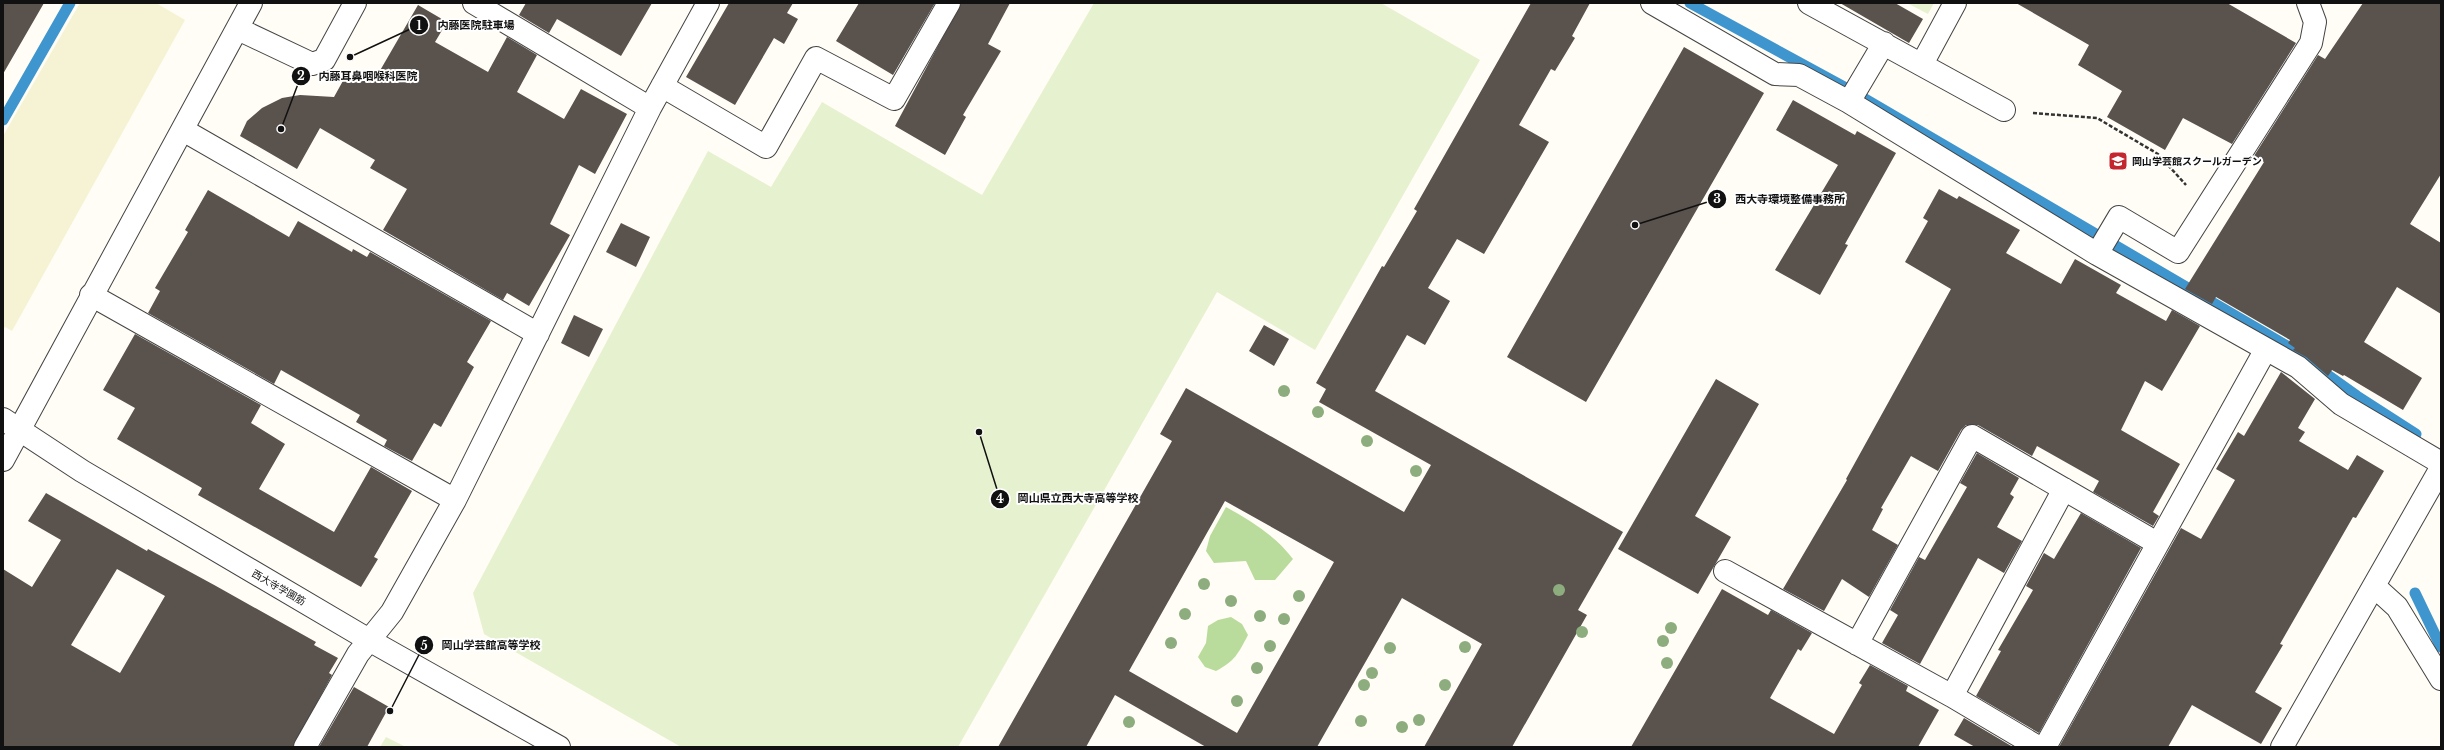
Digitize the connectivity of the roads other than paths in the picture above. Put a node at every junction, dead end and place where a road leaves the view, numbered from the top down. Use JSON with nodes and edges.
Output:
{"nodes":[{"id":1,"x":251,"y":3,"type":"edge"},
{"id":2,"x":355,"y":3,"type":"edge"},
{"id":3,"x":474,"y":3,"type":"edge"},
{"id":4,"x":708,"y":3,"type":"edge"},
{"id":5,"x":949,"y":3,"type":"edge"},
{"id":6,"x":1653,"y":3,"type":"edge"},
{"id":7,"x":1809,"y":3,"type":"edge"},
{"id":8,"x":1955,"y":3,"type":"edge"},
{"id":9,"x":2308,"y":3,"type":"edge"},
{"id":10,"x":238,"y":29,"type":"junction"},
{"id":11,"x":1884,"y":44,"type":"junction"},
{"id":12,"x":1922,"y":64,"type":"junction"},
{"id":13,"x":662,"y":86,"type":"junction"},
{"id":14,"x":1852,"y":97,"type":"junction"},
{"id":15,"x":650,"y":108,"type":"junction"},
{"id":16,"x":2004,"y":110,"type":"road end"},
{"id":17,"x":183,"y":130,"type":"junction"},
{"id":18,"x":2101,"y":247,"type":"junction"},
{"id":19,"x":91,"y":295,"type":"junction"},
{"id":20,"x":538,"y":334,"type":"junction"},
{"id":21,"x":2266,"y":349,"type":"junction"},
{"id":22,"x":11,"y":424,"type":"edge"},
{"id":23,"x":3,"y":460,"type":"edge"},
{"id":24,"x":2441,"y":463,"type":"edge"},
{"id":25,"x":2441,"y":468,"type":"edge"},
{"id":26,"x":2064,"y":489,"type":"junction"},
{"id":27,"x":455,"y":500,"type":"junction"},
{"id":28,"x":2157,"y":544,"type":"junction"},
{"id":29,"x":1725,"y":571,"type":"dead end"},
{"id":30,"x":2375,"y":587,"type":"junction"},
{"id":31,"x":369,"y":640,"type":"junction"},
{"id":32,"x":1857,"y":644,"type":"junction"},
{"id":33,"x":2441,"y":679,"type":"edge"},
{"id":34,"x":1952,"y":696,"type":"junction"},
{"id":35,"x":305,"y":747,"type":"edge"},
{"id":36,"x":559,"y":747,"type":"edge"},
{"id":37,"x":2038,"y":747,"type":"edge"},
{"id":38,"x":2045,"y":747,"type":"edge"},
{"id":39,"x":2282,"y":747,"type":"edge"}],
"edges":[{"from":1,"to":10,"type":"street"},
{"from":2,"to":10,"type":"street"},
{"from":3,"to":15,"type":"street"},
{"from":4,"to":13,"type":"street"},
{"from":5,"to":13,"type":"street"},
{"from":6,"to":14,"type":"street"},
{"from":7,"to":11,"type":"street"},
{"from":8,"to":12,"type":"street"},
{"from":9,"to":18,"type":"street"},
{"from":10,"to":17,"type":"street"},
{"from":11,"to":12,"type":"street"},
{"from":11,"to":14,"type":"street"},
{"from":12,"to":16,"type":"street"},
{"from":13,"to":15,"type":"street"},
{"from":14,"to":18,"type":"street"},
{"from":15,"to":20,"type":"street"},
{"from":17,"to":19,"type":"street"},
{"from":17,"to":20,"type":"street"},
{"from":18,"to":21,"type":"street"},
{"from":19,"to":22,"type":"street"},
{"from":19,"to":27,"type":"street"},
{"from":20,"to":27,"type":"street"},
{"from":21,"to":24,"type":"street"},
{"from":21,"to":28,"type":"street"},
{"from":22,"to":23,"type":"street"},
{"from":22,"to":31,"type":"street","name":"西大寺学園筋"},
{"from":25,"to":30,"type":"street"},
{"from":26,"to":28,"type":"street"},
{"from":26,"to":32,"type":"street"},
{"from":26,"to":34,"type":"street"},
{"from":27,"to":31,"type":"street"},
{"from":28,"to":38,"type":"street"},
{"from":29,"to":32,"type":"street"},
{"from":30,"to":33,"type":"street"},
{"from":30,"to":39,"type":"street"},
{"from":31,"to":35,"type":"street"},
{"from":31,"to":36,"type":"street","name":"西大寺学園筋"},
{"from":32,"to":34,"type":"street"},
{"from":34,"to":37,"type":"street"}]}
